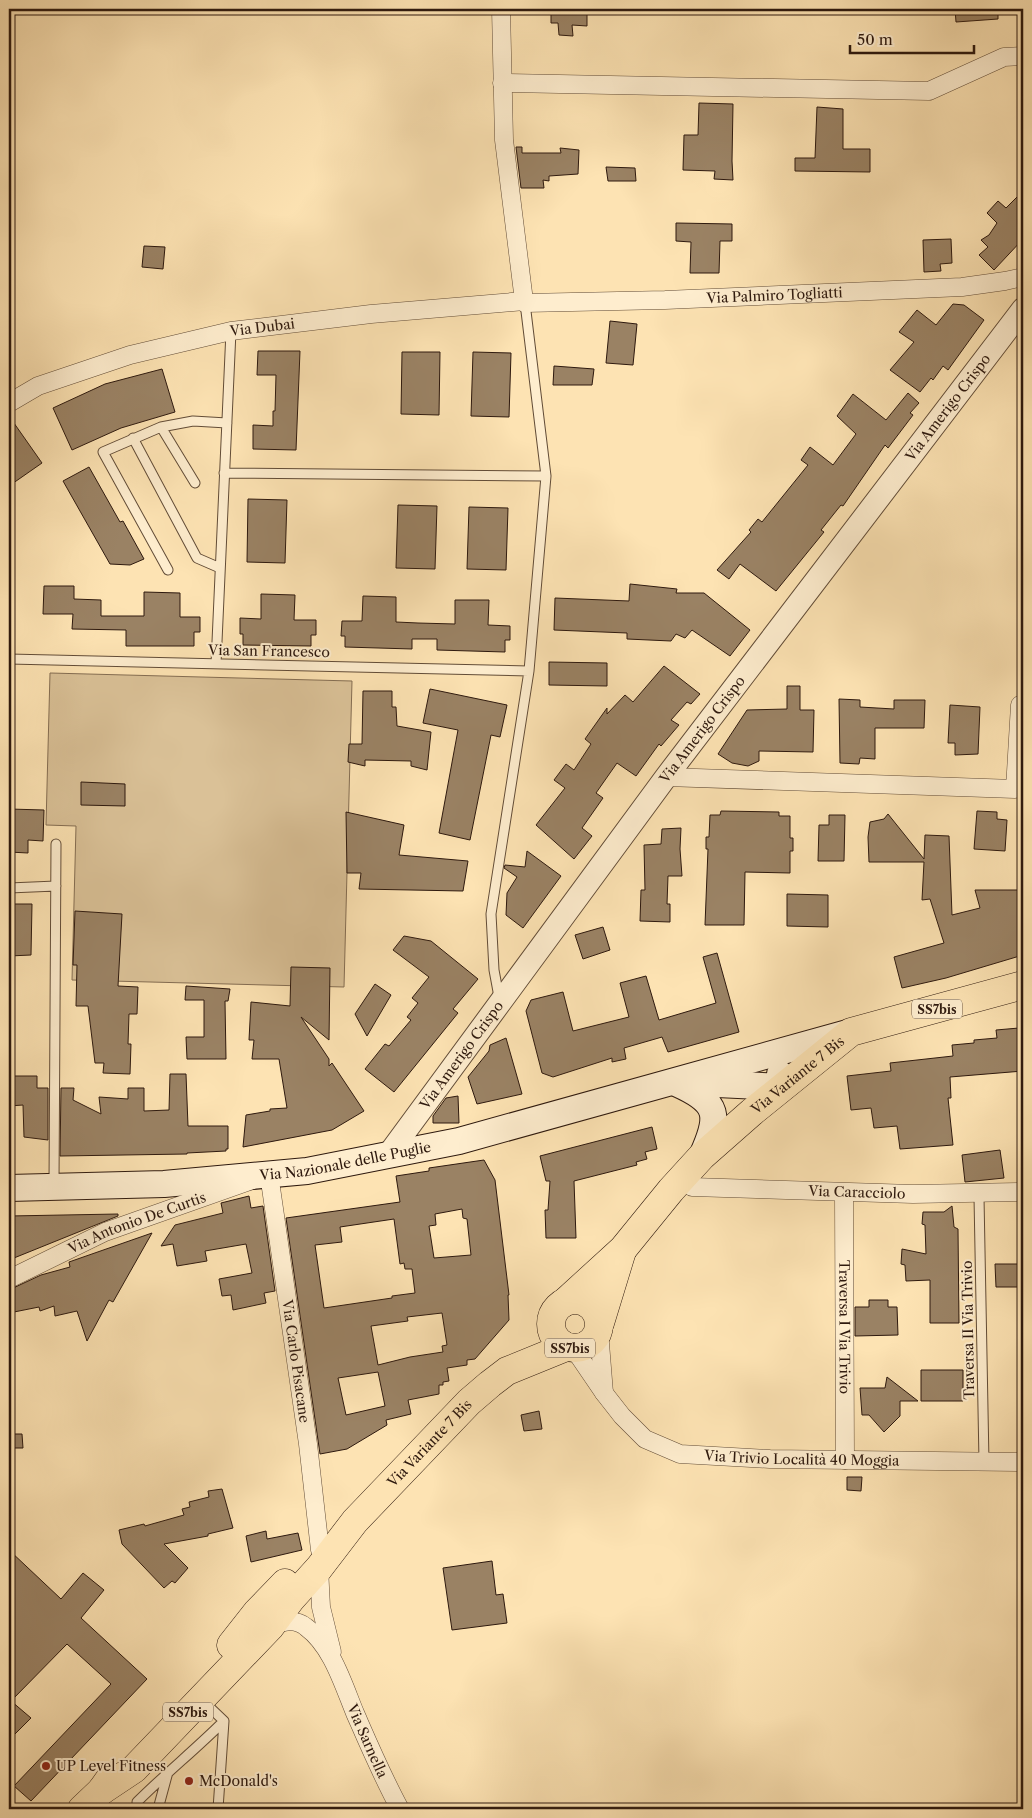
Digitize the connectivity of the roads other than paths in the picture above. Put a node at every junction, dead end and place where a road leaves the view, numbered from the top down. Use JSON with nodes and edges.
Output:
{"nodes":[{"id":1,"x":501,"y":9,"type":"edge"},
{"id":2,"x":1023,"y":56,"type":"edge"},
{"id":3,"x":502,"y":84,"type":"junction"},
{"id":4,"x":1023,"y":276,"type":"edge"},
{"id":5,"x":524,"y":302,"type":"junction"},
{"id":6,"x":1023,"y":309,"type":"edge"},
{"id":7,"x":231,"y":331,"type":"junction"},
{"id":8,"x":9,"y":403,"type":"edge"},
{"id":9,"x":227,"y":423,"type":"junction"},
{"id":10,"x":161,"y":427,"type":"junction"},
{"id":11,"x":133,"y":438,"type":"junction"},
{"id":12,"x":224,"y":473,"type":"junction"},
{"id":13,"x":546,"y":476,"type":"junction"},
{"id":14,"x":195,"y":483,"type":"dead end"},
{"id":15,"x":220,"y":568,"type":"junction"},
{"id":16,"x":168,"y":570,"type":"dead end"},
{"id":17,"x":9,"y":659,"type":"edge"},
{"id":18,"x":216,"y":664,"type":"junction"},
{"id":19,"x":529,"y":671,"type":"junction"},
{"id":20,"x":1020,"y":705,"type":"dead end"},
{"id":21,"x":666,"y":778,"type":"junction"},
{"id":22,"x":56,"y":844,"type":"dead end"},
{"id":23,"x":56,"y":886,"type":"junction"},
{"id":24,"x":9,"y":888,"type":"edge"},
{"id":25,"x":1023,"y":985,"type":"edge"},
{"id":26,"x":500,"y":1002,"type":"junction"},
{"id":27,"x":851,"y":1032,"type":"junction"},
{"id":28,"x":760,"y":1057,"type":"junction"},
{"id":29,"x":672,"y":1082,"type":"junction"},
{"id":30,"x":783,"y":1087,"type":"junction"},
{"id":31,"x":388,"y":1155,"type":"junction"},
{"id":32,"x":702,"y":1156,"type":"junction"},
{"id":33,"x":269,"y":1174,"type":"junction"},
{"id":34,"x":692,"y":1186,"type":"dead end"},
{"id":35,"x":54,"y":1187,"type":"junction"},
{"id":36,"x":9,"y":1188,"type":"edge"},
{"id":37,"x":1023,"y":1192,"type":"edge"},
{"id":38,"x":844,"y":1193,"type":"junction"},
{"id":39,"x":979,"y":1197,"type":"dead end"},
{"id":40,"x":623,"y":1249,"type":"junction"},
{"id":41,"x":9,"y":1278,"type":"edge"},
{"id":42,"x":559,"y":1307,"type":"junction"},
{"id":43,"x":599,"y":1327,"type":"junction"},
{"id":44,"x":570,"y":1348,"type":"junction"},
{"id":45,"x":507,"y":1371,"type":"junction"},
{"id":46,"x":604,"y":1393,"type":"junction"},
{"id":47,"x":845,"y":1460,"type":"junction"},
{"id":48,"x":984,"y":1462,"type":"junction"},
{"id":49,"x":1023,"y":1462,"type":"edge"},
{"id":50,"x":319,"y":1559,"type":"junction"},
{"id":51,"x":291,"y":1599,"type":"junction"},
{"id":52,"x":321,"y":1607,"type":"junction"},
{"id":53,"x":270,"y":1627,"type":"junction"},
{"id":54,"x":234,"y":1642,"type":"junction"},
{"id":55,"x":336,"y":1670,"type":"junction"},
{"id":56,"x":201,"y":1699,"type":"junction"},
{"id":57,"x":224,"y":1721,"type":"junction"},
{"id":58,"x":168,"y":1771,"type":"junction"},
{"id":59,"x":95,"y":1800,"type":"edge"},
{"id":60,"x":137,"y":1809,"type":"edge"},
{"id":61,"x":158,"y":1809,"type":"edge"},
{"id":62,"x":218,"y":1809,"type":"edge"},
{"id":63,"x":400,"y":1809,"type":"edge"}],
"edges":[{"from":1,"to":3,"type":"street"},
{"from":2,"to":3,"type":"street"},
{"from":3,"to":5,"type":"street"},
{"from":4,"to":5,"type":"street","name":"Via Palmiro Togliatti"},
{"from":5,"to":7,"type":"street","name":"Via Dubai"},
{"from":5,"to":13,"type":"lane"},
{"from":6,"to":21,"type":"street","name":"Via Amerigo Crispo"},
{"from":7,"to":8,"type":"street","name":"Via Dubai"},
{"from":7,"to":9,"type":"lane"},
{"from":9,"to":10,"type":"lane"},
{"from":9,"to":12,"type":"lane"},
{"from":10,"to":11,"type":"lane"},
{"from":10,"to":14,"type":"lane"},
{"from":11,"to":15,"type":"lane"},
{"from":11,"to":16,"type":"lane"},
{"from":12,"to":13,"type":"lane"},
{"from":12,"to":15,"type":"lane"},
{"from":13,"to":19,"type":"lane"},
{"from":15,"to":18,"type":"lane"},
{"from":17,"to":18,"type":"lane","name":"Via San Francesco"},
{"from":18,"to":19,"type":"lane","name":"Via San Francesco"},
{"from":19,"to":26,"type":"lane"},
{"from":20,"to":21,"type":"street"},
{"from":21,"to":26,"type":"street","name":"Via Amerigo Crispo"},
{"from":22,"to":23,"type":"lane"},
{"from":23,"to":24,"type":"lane"},
{"from":23,"to":35,"type":"lane"},
{"from":25,"to":27,"type":"main road","name":"Via Variante 7 Bis","number":"SS7bis"},
{"from":26,"to":31,"type":"street","name":"Via Amerigo Crispo"},
{"from":27,"to":28,"type":"main road","name":"Via Nazionale delle Puglie"},
{"from":27,"to":30,"type":"main road","name":"Via Variante 7 Bis","number":"SS7bis"},
{"from":28,"to":29,"type":"main road","name":"Via Nazionale delle Puglie"},
{"from":28,"to":30,"type":"main road"},
{"from":29,"to":30,"type":"main road","name":"Via Nazionale delle Puglie"},
{"from":29,"to":31,"type":"main road","name":"Via Nazionale delle Puglie"},
{"from":29,"to":32,"type":"main road"},
{"from":30,"to":32,"type":"main road","name":"Via Variante 7 Bis","number":"SS7bis"},
{"from":31,"to":33,"type":"main road","name":"Via Nazionale delle Puglie"},
{"from":32,"to":40,"type":"main road","name":"Via Variante 7 Bis","number":"SS7bis"},
{"from":33,"to":35,"type":"main road","name":"Via Nazionale delle Puglie"},
{"from":33,"to":41,"type":"street","name":"Via Antonio De Curtis"},
{"from":33,"to":50,"type":"street","name":"Via Carlo Pisacane"},
{"from":34,"to":38,"type":"street","name":"Via Caracciolo"},
{"from":35,"to":36,"type":"main road","name":"Via Nazionale delle Puglie"},
{"from":37,"to":38,"type":"street","name":"Via Caracciolo"},
{"from":38,"to":47,"type":"street","name":"Traversa I Via Trivio"},
{"from":39,"to":48,"type":"lane","name":"Traversa II Via Trivio"},
{"from":40,"to":42,"type":"main road","name":"Via Variante 7 Bis","number":"SS7bis"},
{"from":40,"to":43,"type":"main road","name":"Via Variante 7 Bis","number":"SS7bis"},
{"from":42,"to":43,"type":"main road","number":"SS7bis"},
{"from":42,"to":44,"type":"main road","number":"SS7bis"},
{"from":42,"to":45,"type":"main road","name":"Via Variante 7 Bis","number":"SS7bis"},
{"from":43,"to":44,"type":"main road","number":"SS7bis"},
{"from":43,"to":46,"type":"street"},
{"from":44,"to":45,"type":"main road","name":"Via Variante 7 Bis","number":"SS7bis"},
{"from":44,"to":46,"type":"street","name":"Via Trivio Località 40 Moggia"},
{"from":45,"to":50,"type":"main road","name":"Via Variante 7 Bis","number":"SS7bis"},
{"from":46,"to":47,"type":"street","name":"Via Trivio Località 40 Moggia"},
{"from":47,"to":48,"type":"street","name":"Via Trivio Località 40 Moggia"},
{"from":48,"to":49,"type":"street","name":"Via Trivio Località 40 Moggia"},
{"from":50,"to":51,"type":"main road","name":"Via Variante 7 Bis","number":"SS7bis"},
{"from":50,"to":52,"type":"street","name":"Via Carlo Pisacane"},
{"from":50,"to":54,"type":"main road","name":"Via Variante 7 Bis","number":"SS7bis"},
{"from":51,"to":52,"type":"street"},
{"from":51,"to":53,"type":"main road","name":"Via Variante 7 Bis","number":"SS7bis"},
{"from":51,"to":54,"type":"main road","name":"Via Variante 7 Bis","number":"SS7bis"},
{"from":52,"to":55,"type":"street","name":"Via Carlo Pisacane"},
{"from":53,"to":55,"type":"street"},
{"from":53,"to":56,"type":"main road","name":"Via Variante 7 Bis","number":"SS7bis"},
{"from":54,"to":59,"type":"main road","name":"Via Variante 7 Bis","number":"SS7bis"},
{"from":55,"to":63,"type":"street","name":"Via Sarnella"},
{"from":56,"to":57,"type":"lane"},
{"from":56,"to":59,"type":"main road","name":"Via Variante 7 Bis","number":"SS7bis"},
{"from":57,"to":58,"type":"lane"},
{"from":57,"to":62,"type":"lane"},
{"from":58,"to":60,"type":"lane"},
{"from":58,"to":61,"type":"lane"}]}
